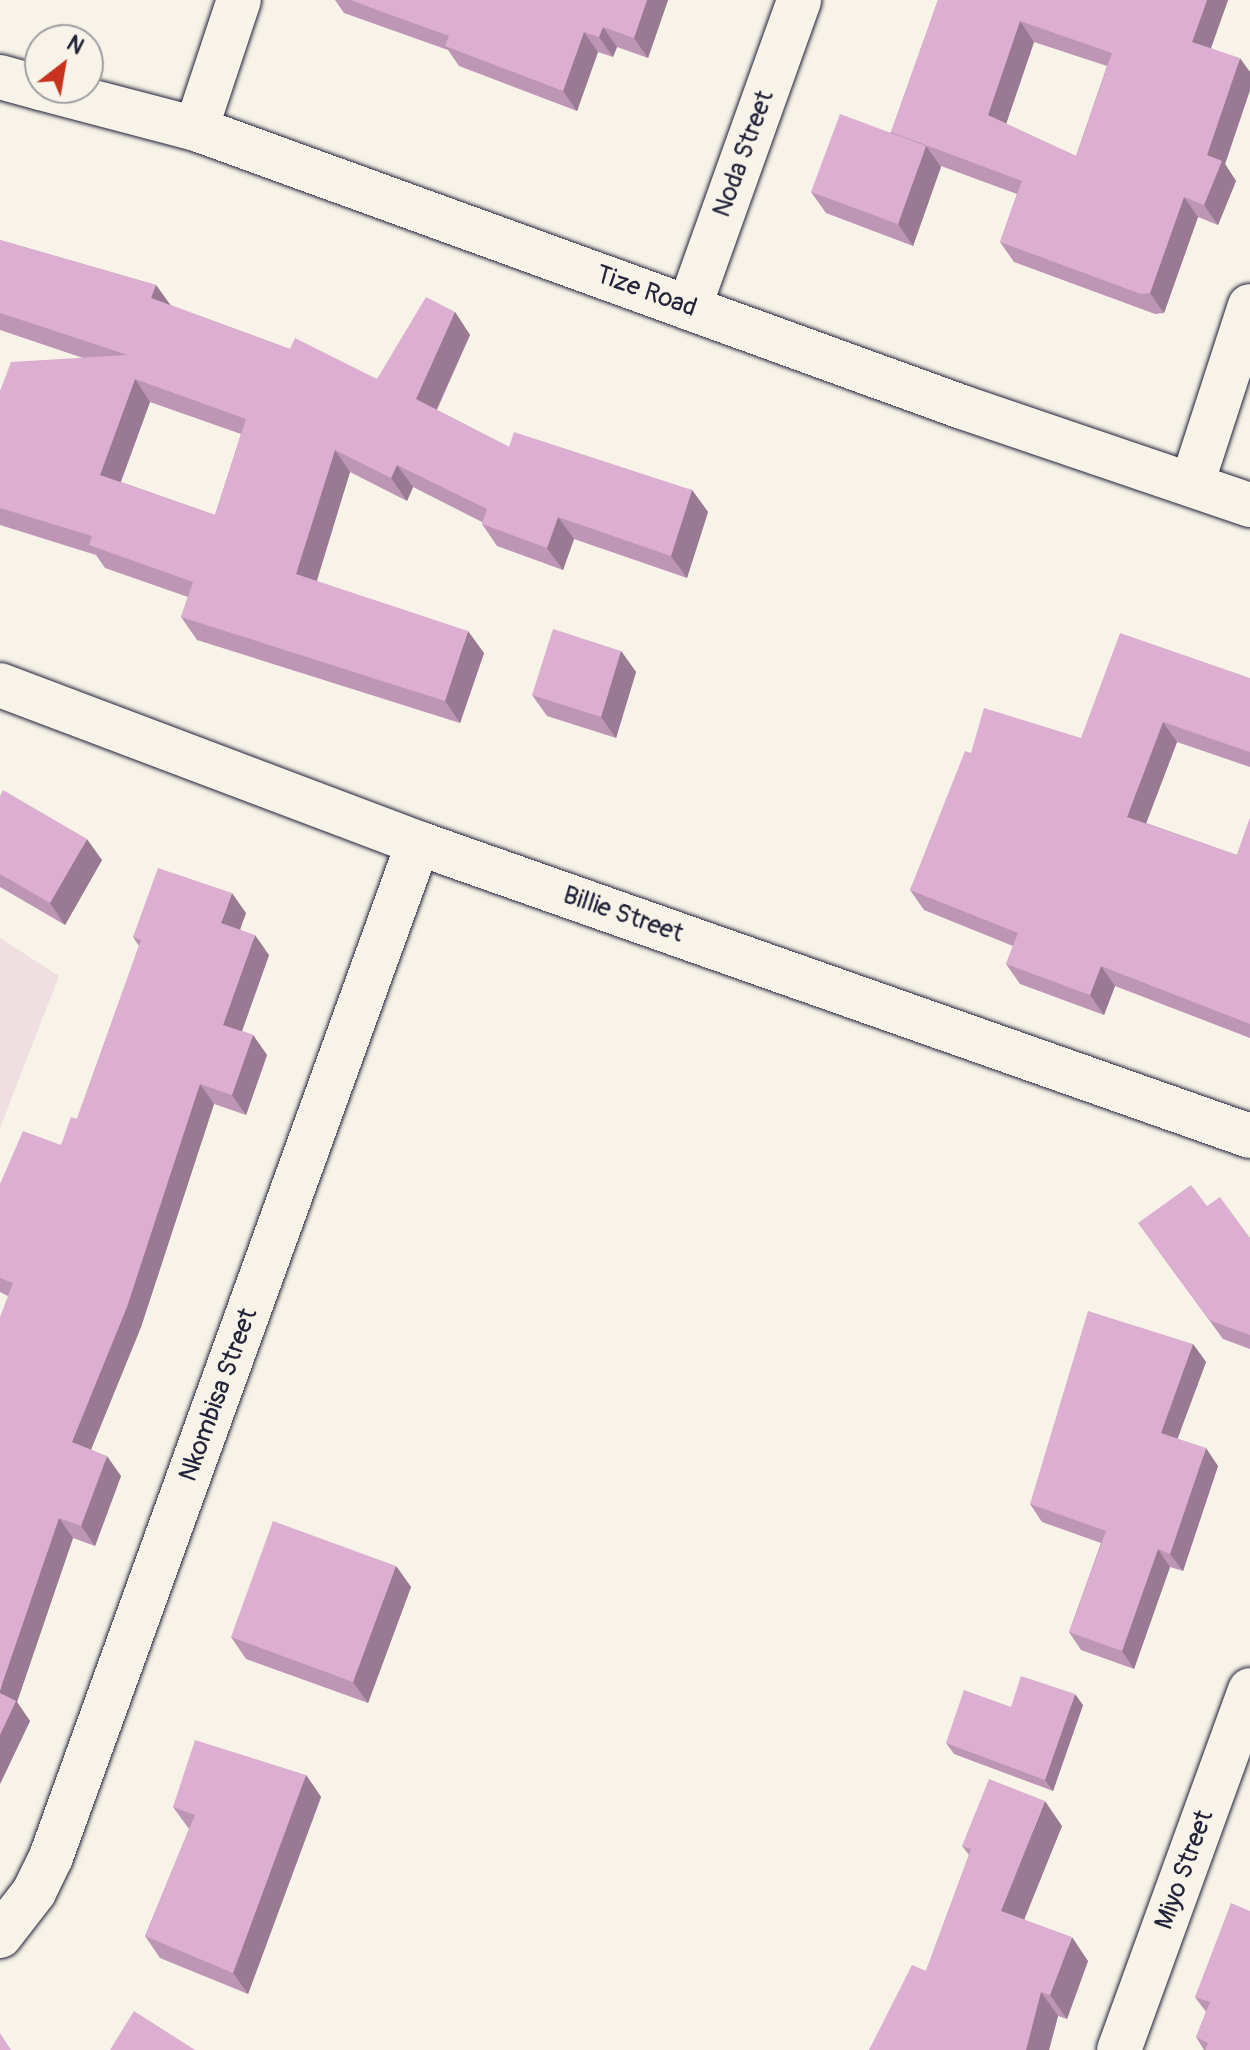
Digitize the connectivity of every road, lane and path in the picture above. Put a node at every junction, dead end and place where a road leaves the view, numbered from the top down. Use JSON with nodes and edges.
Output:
{"nodes":[{"id":1,"x":239,"y":0,"type":"edge"},
{"id":2,"x":799,"y":0,"type":"edge"},
{"id":3,"x":0,"y":77,"type":"edge"},
{"id":4,"x":24,"y":84,"type":"edge"},
{"id":5,"x":101,"y":104,"type":"edge"},
{"id":6,"x":196,"y":129,"type":"junction"},
{"id":7,"x":1250,"y":306,"type":"edge"},
{"id":8,"x":689,"y":308,"type":"junction"},
{"id":9,"x":1192,"y":484,"type":"junction"},
{"id":10,"x":1250,"y":505,"type":"edge"},
{"id":11,"x":0,"y":685,"type":"edge"},
{"id":12,"x":418,"y":843,"type":"junction"},
{"id":13,"x":1250,"y":1136,"type":"edge"},
{"id":14,"x":1250,"y":1690,"type":"edge"},
{"id":15,"x":0,"y":1936,"type":"edge"},
{"id":16,"x":1119,"y":2050,"type":"edge"}],
"edges":[{"from":1,"to":6,"type":"street"},
{"from":2,"to":8,"type":"street","name":"Noda Street"},
{"from":3,"to":4,"type":"street","name":"Tize Road"},
{"from":5,"to":6,"type":"street","name":"Tize Road"},
{"from":6,"to":8,"type":"street","name":"Tize Road"},
{"from":7,"to":9,"type":"street"},
{"from":8,"to":9,"type":"street","name":"Tize Road"},
{"from":9,"to":10,"type":"street","name":"Tize Road"},
{"from":11,"to":12,"type":"street","name":"Billie Street"},
{"from":12,"to":13,"type":"street","name":"Billie Street"},
{"from":12,"to":15,"type":"street","name":"Nkombisa Street"},
{"from":14,"to":16,"type":"street","name":"Miyo Street"}]}
